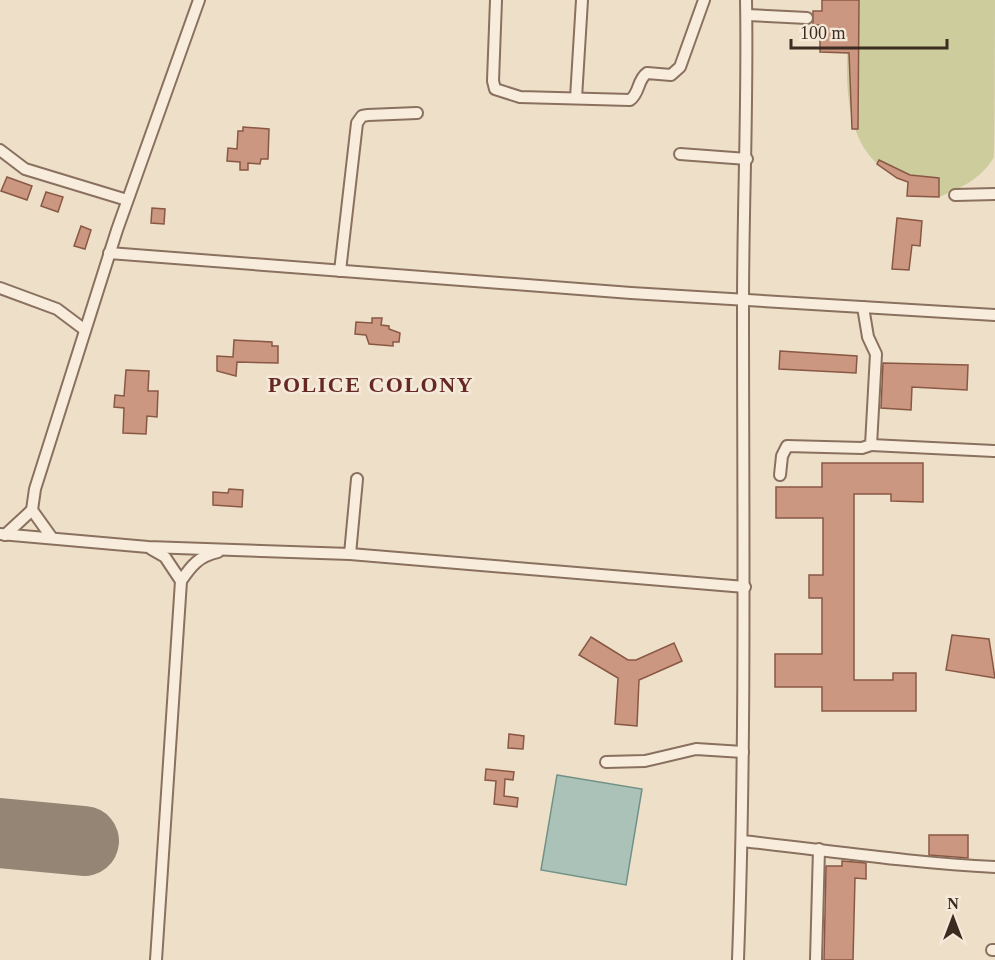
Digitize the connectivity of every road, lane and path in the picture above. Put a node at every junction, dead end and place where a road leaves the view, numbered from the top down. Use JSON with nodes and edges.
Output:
{"nodes":[{"id":1,"x":199,"y":0,"type":"edge"},
{"id":2,"x":496,"y":0,"type":"edge"},
{"id":3,"x":582,"y":0,"type":"edge"},
{"id":4,"x":704,"y":0,"type":"edge"},
{"id":5,"x":746,"y":0,"type":"edge"},
{"id":6,"x":747,"y":15,"type":"junction"},
{"id":7,"x":807,"y":18,"type":"dead end"},
{"id":8,"x":576,"y":98,"type":"junction"},
{"id":9,"x":417,"y":113,"type":"dead end"},
{"id":10,"x":0,"y":150,"type":"edge"},
{"id":11,"x":680,"y":154,"type":"dead end"},
{"id":12,"x":747,"y":159,"type":"junction"},
{"id":13,"x":995,"y":194,"type":"edge"},
{"id":14,"x":955,"y":195,"type":"dead end"},
{"id":15,"x":127,"y":200,"type":"junction"},
{"id":16,"x":109,"y":253,"type":"junction"},
{"id":17,"x":340,"y":271,"type":"junction"},
{"id":18,"x":0,"y":288,"type":"edge"},
{"id":19,"x":743,"y":301,"type":"junction"},
{"id":20,"x":863,"y":307,"type":"junction"},
{"id":21,"x":995,"y":315,"type":"edge"},
{"id":22,"x":85,"y":330,"type":"junction"},
{"id":23,"x":871,"y":445,"type":"junction"},
{"id":24,"x":994,"y":451,"type":"edge"},
{"id":25,"x":780,"y":475,"type":"dead end"},
{"id":26,"x":357,"y":479,"type":"dead end"},
{"id":27,"x":32,"y":510,"type":"junction"},
{"id":28,"x":3,"y":535,"type":"edge"},
{"id":29,"x":52,"y":538,"type":"junction"},
{"id":30,"x":148,"y":547,"type":"junction"},
{"id":31,"x":228,"y":549,"type":"junction"},
{"id":32,"x":350,"y":554,"type":"junction"},
{"id":33,"x":181,"y":581,"type":"junction"},
{"id":34,"x":745,"y":587,"type":"junction"},
{"id":35,"x":743,"y":752,"type":"junction"},
{"id":36,"x":606,"y":762,"type":"dead end"},
{"id":37,"x":742,"y":841,"type":"junction"},
{"id":38,"x":819,"y":849,"type":"junction"},
{"id":39,"x":995,"y":867,"type":"edge"},
{"id":40,"x":156,"y":960,"type":"edge"},
{"id":41,"x":738,"y":960,"type":"edge"},
{"id":42,"x":816,"y":960,"type":"edge"}],
"edges":[{"from":1,"to":15,"type":"street"},
{"from":2,"to":8,"type":"street"},
{"from":3,"to":8,"type":"street"},
{"from":4,"to":8,"type":"street"},
{"from":5,"to":6,"type":"street"},
{"from":6,"to":7,"type":"street"},
{"from":6,"to":12,"type":"street"},
{"from":9,"to":17,"type":"street"},
{"from":10,"to":15,"type":"street"},
{"from":11,"to":12,"type":"street"},
{"from":12,"to":19,"type":"street"},
{"from":13,"to":14,"type":"street"},
{"from":15,"to":16,"type":"street"},
{"from":16,"to":17,"type":"street"},
{"from":16,"to":22,"type":"street"},
{"from":17,"to":19,"type":"street"},
{"from":18,"to":22,"type":"street"},
{"from":19,"to":20,"type":"street"},
{"from":19,"to":34,"type":"street"},
{"from":20,"to":21,"type":"street"},
{"from":20,"to":23,"type":"street"},
{"from":22,"to":27,"type":"street"},
{"from":23,"to":24,"type":"street"},
{"from":23,"to":25,"type":"street"},
{"from":26,"to":32,"type":"street"},
{"from":27,"to":28,"type":"street"},
{"from":27,"to":29,"type":"street"},
{"from":28,"to":29,"type":"street"},
{"from":29,"to":30,"type":"street"},
{"from":30,"to":31,"type":"street"},
{"from":30,"to":33,"type":"street"},
{"from":31,"to":32,"type":"street"},
{"from":31,"to":33,"type":"street"},
{"from":32,"to":34,"type":"street"},
{"from":33,"to":40,"type":"street"},
{"from":34,"to":35,"type":"street"},
{"from":35,"to":36,"type":"street"},
{"from":35,"to":37,"type":"street"},
{"from":37,"to":38,"type":"street"},
{"from":37,"to":41,"type":"street"},
{"from":38,"to":39,"type":"street"},
{"from":38,"to":42,"type":"street"}]}
